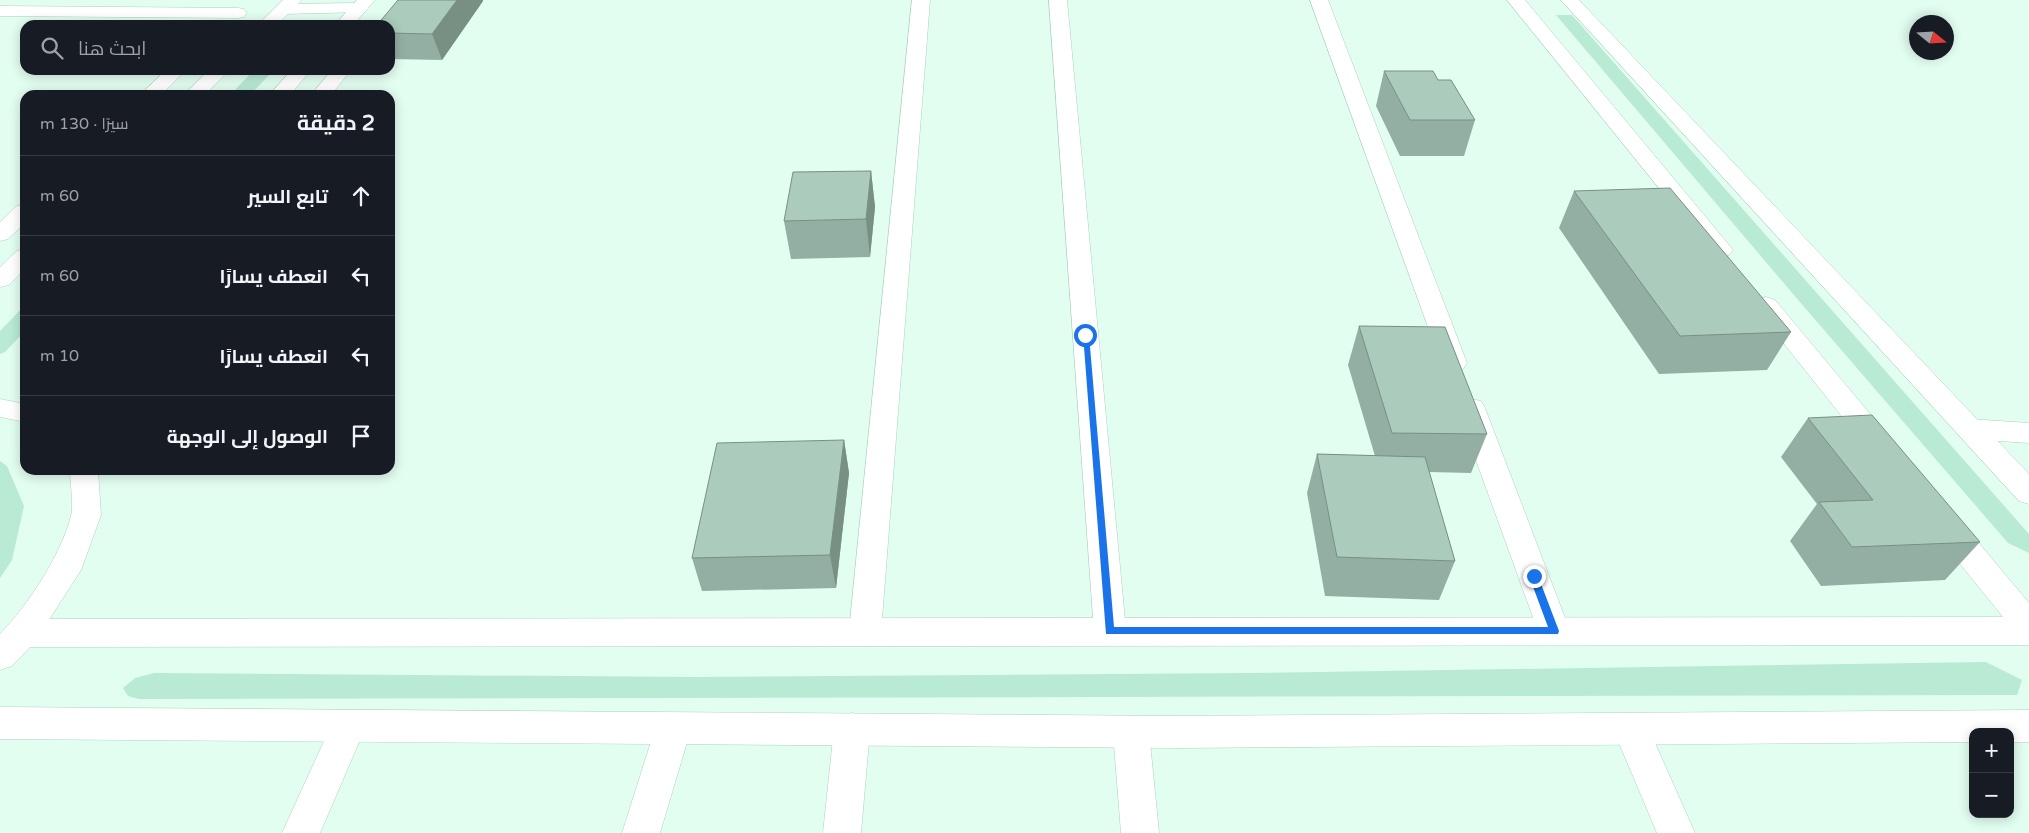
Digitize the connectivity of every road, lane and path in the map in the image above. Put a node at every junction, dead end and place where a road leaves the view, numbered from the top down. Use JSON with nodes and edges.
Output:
{"nodes":[{"id":1,"x":252,"y":0,"type":"edge"},
{"id":2,"x":921,"y":0,"type":"edge"},
{"id":3,"x":1058,"y":0,"type":"edge"},
{"id":4,"x":1318,"y":0,"type":"edge"},
{"id":5,"x":1516,"y":0,"type":"edge"},
{"id":6,"x":1570,"y":0,"type":"edge"},
{"id":7,"x":288,"y":4,"type":"edge"},
{"id":8,"x":363,"y":4,"type":"edge"},
{"id":9,"x":0,"y":11,"type":"edge"},
{"id":10,"x":238,"y":13,"type":"junction"},
{"id":11,"x":230,"y":20,"type":"edge"},
{"id":12,"x":272,"y":20,"type":"edge"},
{"id":13,"x":349,"y":20,"type":"edge"},
{"id":14,"x":172,"y":75,"type":"edge"},
{"id":15,"x":215,"y":75,"type":"edge"},
{"id":16,"x":297,"y":75,"type":"edge"},
{"id":17,"x":338,"y":75,"type":"edge"},
{"id":18,"x":155,"y":90,"type":"edge"},
{"id":19,"x":199,"y":90,"type":"edge"},
{"id":20,"x":284,"y":90,"type":"edge"},
{"id":21,"x":325,"y":90,"type":"edge"},
{"id":22,"x":20,"y":216,"type":"edge"},
{"id":23,"x":0,"y":234,"type":"edge"},
{"id":24,"x":20,"y":261,"type":"edge"},
{"id":25,"x":0,"y":280,"type":"edge"},
{"id":26,"x":0,"y":408,"type":"edge"},
{"id":27,"x":20,"y":412,"type":"edge"},
{"id":28,"x":1970,"y":429,"type":"junction"},
{"id":29,"x":2029,"y":433,"type":"edge"},
{"id":30,"x":1896,"y":464,"type":"edge"},
{"id":31,"x":84,"y":475,"type":"edge"},
{"id":32,"x":2029,"y":493,"type":"edge"},
{"id":33,"x":1934,"y":510,"type":"edge"},
{"id":34,"x":2029,"y":626,"type":"edge"},
{"id":35,"x":1110,"y":631,"type":"junction"},
{"id":36,"x":1554,"y":631,"type":"junction"},
{"id":37,"x":2029,"y":631,"type":"edge"},
{"id":38,"x":865,"y":632,"type":"junction"},
{"id":39,"x":22,"y":633,"type":"junction"},
{"id":40,"x":0,"y":656,"type":"edge"},
{"id":41,"x":0,"y":724,"type":"edge"},
{"id":42,"x":348,"y":726,"type":"junction"},
{"id":43,"x":2029,"y":726,"type":"edge"},
{"id":44,"x":673,"y":728,"type":"junction"},
{"id":45,"x":1631,"y":728,"type":"junction"},
{"id":46,"x":852,"y":729,"type":"junction"},
{"id":47,"x":1131,"y":732,"type":"junction"},
{"id":48,"x":301,"y":833,"type":"edge"},
{"id":49,"x":641,"y":833,"type":"edge"},
{"id":50,"x":842,"y":833,"type":"edge"},
{"id":51,"x":1140,"y":833,"type":"edge"},
{"id":52,"x":1676,"y":833,"type":"edge"}],
"edges":[{"from":1,"to":10,"type":"main road"},
{"from":2,"to":38,"type":"main road"},
{"from":3,"to":35,"type":"main road"},
{"from":4,"to":36,"type":"main road"},
{"from":5,"to":30,"type":"main road"},
{"from":6,"to":28,"type":"main road"},
{"from":7,"to":8,"type":"main road"},
{"from":7,"to":12,"type":"main road"},
{"from":8,"to":13,"type":"main road"},
{"from":9,"to":10,"type":"main road"},
{"from":10,"to":11,"type":"main road"},
{"from":14,"to":18,"type":"main road"},
{"from":15,"to":19,"type":"main road"},
{"from":16,"to":20,"type":"main road"},
{"from":17,"to":21,"type":"main road"},
{"from":22,"to":23,"type":"main road"},
{"from":24,"to":25,"type":"main road"},
{"from":26,"to":27,"type":"main road"},
{"from":28,"to":29,"type":"main road"},
{"from":28,"to":32,"type":"main road"},
{"from":31,"to":39,"type":"main road"},
{"from":33,"to":34,"type":"main road"},
{"from":35,"to":36,"type":"main road"},
{"from":35,"to":38,"type":"main road"},
{"from":36,"to":37,"type":"main road"},
{"from":38,"to":39,"type":"main road"},
{"from":39,"to":40,"type":"main road"},
{"from":41,"to":42,"type":"main road"},
{"from":42,"to":44,"type":"main road"},
{"from":42,"to":48,"type":"main road"},
{"from":43,"to":45,"type":"main road"},
{"from":44,"to":46,"type":"main road"},
{"from":44,"to":49,"type":"main road"},
{"from":45,"to":47,"type":"main road"},
{"from":45,"to":52,"type":"main road"},
{"from":46,"to":47,"type":"main road"},
{"from":46,"to":50,"type":"main road"},
{"from":47,"to":51,"type":"main road"}]}
